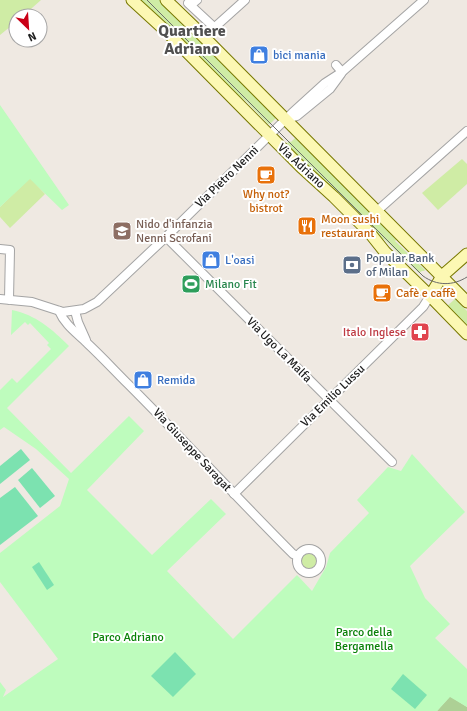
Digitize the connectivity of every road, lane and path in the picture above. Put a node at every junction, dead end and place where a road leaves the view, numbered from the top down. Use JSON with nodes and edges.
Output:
{"nodes":[{"id":1,"x":132,"y":0,"type":"edge"},
{"id":2,"x":166,"y":0,"type":"edge"},
{"id":3,"x":245,"y":0,"type":"edge"},
{"id":4,"x":424,"y":0,"type":"edge"},
{"id":5,"x":192,"y":3,"type":"edge"},
{"id":6,"x":336,"y":65,"type":"dead end"},
{"id":7,"x":342,"y":72,"type":"junction"},
{"id":8,"x":286,"y":120,"type":"junction"},
{"id":9,"x":467,"y":131,"type":"edge"},
{"id":10,"x":269,"y":136,"type":"junction"},
{"id":11,"x":377,"y":211,"type":"junction"},
{"id":12,"x":166,"y":237,"type":"junction"},
{"id":13,"x":0,"y":250,"type":"edge"},
{"id":14,"x":467,"y":254,"type":"edge"},
{"id":15,"x":442,"y":276,"type":"junction"},
{"id":16,"x":430,"y":296,"type":"junction"},
{"id":17,"x":0,"y":299,"type":"edge"},
{"id":18,"x":10,"y":300,"type":"junction"},
{"id":19,"x":467,"y":302,"type":"edge"},
{"id":20,"x":60,"y":311,"type":"junction"},
{"id":21,"x":75,"y":311,"type":"junction"},
{"id":22,"x":467,"y":334,"type":"edge"},
{"id":23,"x":87,"y":342,"type":"junction"},
{"id":24,"x":328,"y":400,"type":"junction"},
{"id":25,"x":392,"y":462,"type":"dead end"},
{"id":26,"x":234,"y":494,"type":"junction"},
{"id":27,"x":298,"y":556,"type":"dead end"}],
"edges":[{"from":1,"to":10,"type":"street","name":"Via Adriano"},
{"from":2,"to":8,"type":"street","name":"Via Adriano"},
{"from":3,"to":5,"type":"street"},
{"from":4,"to":7,"type":"street","name":"Via Pietro Nenni"},
{"from":6,"to":7,"type":"street"},
{"from":7,"to":8,"type":"street","name":"Via Pietro Nenni"},
{"from":8,"to":10,"type":"street","name":"Via Pietro Nenni"},
{"from":8,"to":11,"type":"street","name":"Via Adriano"},
{"from":9,"to":11,"type":"street"},
{"from":10,"to":12,"type":"street","name":"Via Pietro Nenni"},
{"from":10,"to":16,"type":"street","name":"Via Adriano"},
{"from":11,"to":15,"type":"street","name":"Via Adriano"},
{"from":12,"to":21,"type":"street","name":"Via Pietro Nenni"},
{"from":12,"to":24,"type":"street","name":"Via Ugo La Malfa"},
{"from":13,"to":18,"type":"street"},
{"from":14,"to":15,"type":"street"},
{"from":15,"to":16,"type":"street"},
{"from":15,"to":19,"type":"street","name":"Via Adriano"},
{"from":16,"to":22,"type":"street","name":"Via Adriano"},
{"from":16,"to":24,"type":"street","name":"Via Emilio Lussu"},
{"from":17,"to":18,"type":"street"},
{"from":18,"to":20,"type":"street"},
{"from":20,"to":21,"type":"street"},
{"from":20,"to":23,"type":"street","name":"Via Giuseppe Saragat"},
{"from":21,"to":23,"type":"street","name":"Via Giuseppe Saragat"},
{"from":23,"to":26,"type":"street","name":"Via Giuseppe Saragat"},
{"from":24,"to":25,"type":"street","name":"Via Ugo La Malfa"},
{"from":24,"to":26,"type":"street","name":"Via Emilio Lussu"},
{"from":26,"to":27,"type":"street","name":"Via Giuseppe Saragat"}]}
